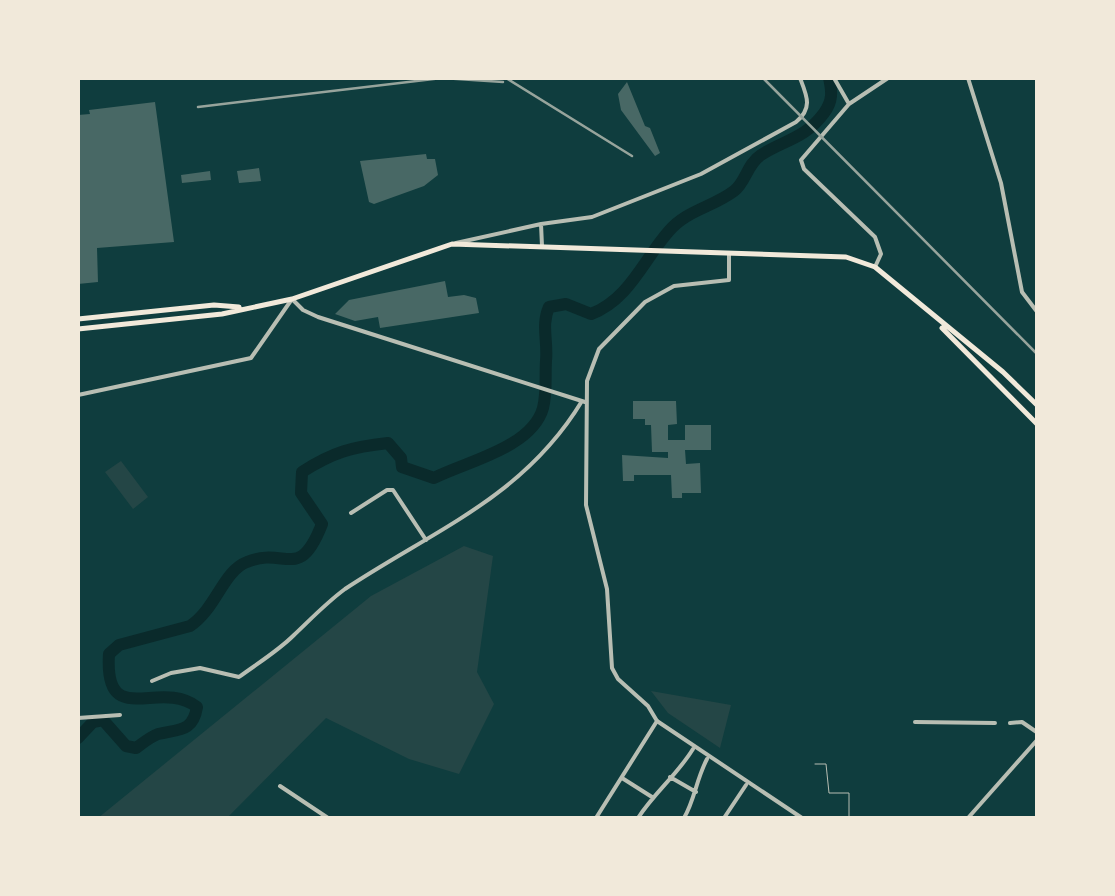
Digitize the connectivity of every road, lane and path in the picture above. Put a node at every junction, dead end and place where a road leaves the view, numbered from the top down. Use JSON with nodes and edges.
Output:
{"nodes":[{"id":1,"x":801,"y":78,"type":"edge"},
{"id":2,"x":834,"y":78,"type":"edge"},
{"id":3,"x":888,"y":78,"type":"edge"},
{"id":4,"x":968,"y":78,"type":"edge"},
{"id":5,"x":850,"y":104,"type":"junction"},
{"id":6,"x":540,"y":224,"type":"junction"},
{"id":7,"x":452,"y":244,"type":"junction"},
{"id":8,"x":542,"y":246,"type":"junction"},
{"id":9,"x":729,"y":254,"type":"junction"},
{"id":10,"x":875,"y":266,"type":"junction"},
{"id":11,"x":292,"y":299,"type":"junction"},
{"id":12,"x":243,"y":308,"type":"junction"},
{"id":13,"x":926,"y":312,"type":"junction"},
{"id":14,"x":1038,"y":313,"type":"edge"},
{"id":15,"x":78,"y":319,"type":"edge"},
{"id":16,"x":78,"y":329,"type":"edge"},
{"id":17,"x":1004,"y":372,"type":"junction"},
{"id":18,"x":991,"y":379,"type":"junction"},
{"id":19,"x":78,"y":395,"type":"edge"},
{"id":20,"x":584,"y":402,"type":"junction"},
{"id":21,"x":1038,"y":406,"type":"edge"},
{"id":22,"x":1038,"y":425,"type":"edge"},
{"id":23,"x":351,"y":513,"type":"dead end"},
{"id":24,"x":426,"y":540,"type":"junction"},
{"id":25,"x":152,"y":682,"type":"dead end"},
{"id":26,"x":120,"y":715,"type":"dead end"},
{"id":27,"x":78,"y":718,"type":"edge"},
{"id":28,"x":657,"y":721,"type":"junction"},
{"id":29,"x":915,"y":722,"type":"dead end"},
{"id":30,"x":1010,"y":723,"type":"dead end"},
{"id":31,"x":995,"y":724,"type":"dead end"},
{"id":32,"x":1038,"y":736,"type":"edge"},
{"id":33,"x":694,"y":748,"type":"junction"},
{"id":34,"x":708,"y":758,"type":"junction"},
{"id":35,"x":815,"y":764,"type":"dead end"},
{"id":36,"x":670,"y":777,"type":"junction"},
{"id":37,"x":621,"y":778,"type":"junction"},
{"id":38,"x":747,"y":783,"type":"junction"},
{"id":39,"x":280,"y":786,"type":"dead end"},
{"id":40,"x":696,"y":792,"type":"junction"},
{"id":41,"x":652,"y":796,"type":"junction"},
{"id":42,"x":328,"y":818,"type":"edge"},
{"id":43,"x":596,"y":818,"type":"edge"},
{"id":44,"x":638,"y":818,"type":"edge"},
{"id":45,"x":684,"y":818,"type":"edge"},
{"id":46,"x":724,"y":818,"type":"edge"},
{"id":47,"x":802,"y":818,"type":"edge"},
{"id":48,"x":849,"y":818,"type":"edge"},
{"id":49,"x":968,"y":818,"type":"edge"}],
"edges":[{"from":1,"to":6,"type":"street"},
{"from":2,"to":5,"type":"street"},
{"from":3,"to":5,"type":"street"},
{"from":4,"to":14,"type":"street"},
{"from":5,"to":10,"type":"street"},
{"from":6,"to":7,"type":"street"},
{"from":6,"to":8,"type":"street"},
{"from":7,"to":8,"type":"main road"},
{"from":7,"to":11,"type":"main road"},
{"from":8,"to":9,"type":"main road"},
{"from":9,"to":10,"type":"main road"},
{"from":9,"to":20,"type":"street"},
{"from":10,"to":13,"type":"main road"},
{"from":11,"to":12,"type":"main road"},
{"from":11,"to":19,"type":"street"},
{"from":11,"to":20,"type":"street"},
{"from":12,"to":15,"type":"main road"},
{"from":12,"to":16,"type":"main road"},
{"from":13,"to":17,"type":"main road"},
{"from":13,"to":18,"type":"main road"},
{"from":17,"to":18,"type":"main road"},
{"from":17,"to":21,"type":"main road"},
{"from":18,"to":22,"type":"main road"},
{"from":20,"to":24,"type":"street"},
{"from":20,"to":28,"type":"street"},
{"from":23,"to":24,"type":"street"},
{"from":24,"to":25,"type":"street"},
{"from":26,"to":27,"type":"street"},
{"from":28,"to":33,"type":"street"},
{"from":28,"to":37,"type":"street"},
{"from":29,"to":31,"type":"street"},
{"from":30,"to":32,"type":"street"},
{"from":32,"to":49,"type":"street"},
{"from":33,"to":34,"type":"street"},
{"from":33,"to":36,"type":"street"},
{"from":34,"to":38,"type":"street"},
{"from":34,"to":40,"type":"street"},
{"from":35,"to":48,"type":"lane"},
{"from":36,"to":40,"type":"street"},
{"from":36,"to":41,"type":"street"},
{"from":37,"to":41,"type":"street"},
{"from":37,"to":43,"type":"street"},
{"from":38,"to":46,"type":"street"},
{"from":38,"to":47,"type":"street"},
{"from":39,"to":42,"type":"street"},
{"from":40,"to":45,"type":"street"},
{"from":41,"to":44,"type":"street"}]}
